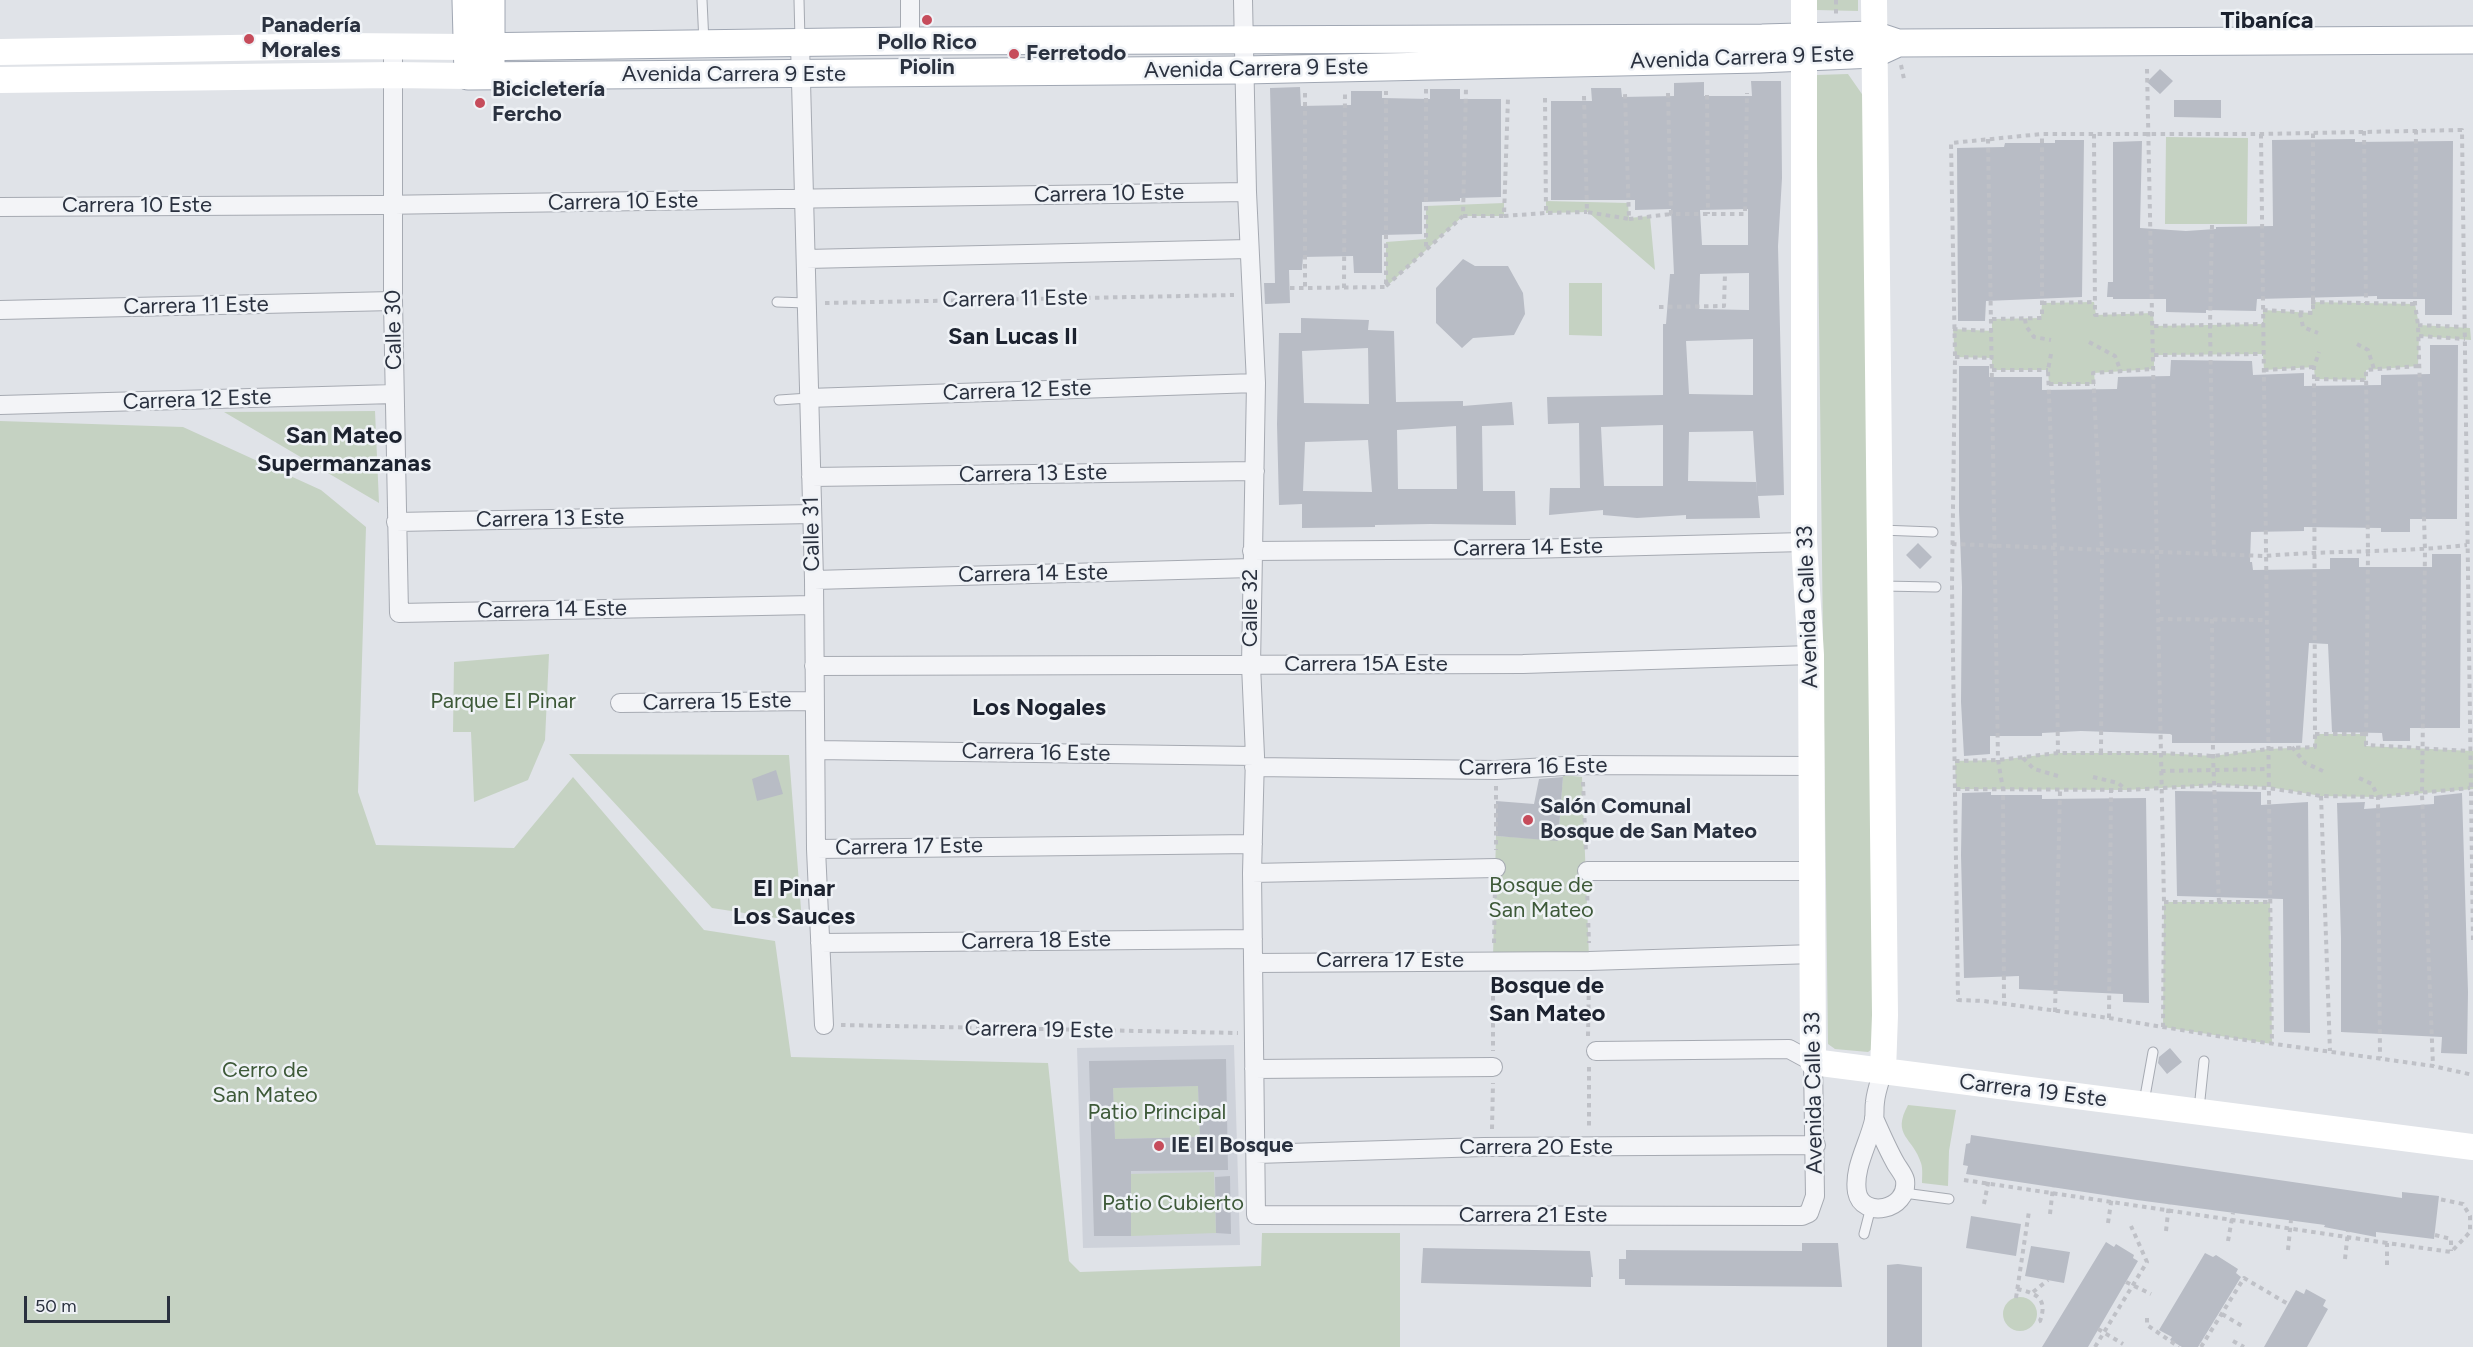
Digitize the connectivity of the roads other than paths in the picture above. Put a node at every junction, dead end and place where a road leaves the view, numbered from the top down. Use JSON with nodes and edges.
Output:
{"nodes":[{"id":1,"x":466,"y":0,"type":"edge"},
{"id":2,"x":491,"y":0,"type":"edge"},
{"id":3,"x":702,"y":0,"type":"edge"},
{"id":4,"x":799,"y":0,"type":"edge"},
{"id":5,"x":910,"y":0,"type":"edge"},
{"id":6,"x":1243,"y":0,"type":"edge"},
{"id":7,"x":1804,"y":0,"type":"edge"},
{"id":8,"x":1874,"y":0,"type":"edge"},
{"id":9,"x":2473,"y":40,"type":"edge"},
{"id":10,"x":910,"y":41,"type":"junction"},
{"id":11,"x":1243,"y":41,"type":"junction"},
{"id":12,"x":800,"y":43,"type":"junction"},
{"id":13,"x":1882,"y":44,"type":"junction"},
{"id":14,"x":704,"y":45,"type":"junction"},
{"id":15,"x":393,"y":46,"type":"junction"},
{"id":16,"x":479,"y":46,"type":"junction"},
{"id":17,"x":1804,"y":47,"type":"junction"},
{"id":18,"x":0,"y":51,"type":"edge"},
{"id":19,"x":1244,"y":70,"type":"junction"},
{"id":20,"x":393,"y":75,"type":"junction"},
{"id":21,"x":801,"y":75,"type":"junction"},
{"id":22,"x":480,"y":76,"type":"junction"},
{"id":23,"x":0,"y":80,"type":"edge"},
{"id":24,"x":1247,"y":192,"type":"junction"},
{"id":25,"x":804,"y":199,"type":"junction"},
{"id":26,"x":393,"y":205,"type":"junction"},
{"id":27,"x":0,"y":207,"type":"edge"},
{"id":28,"x":1249,"y":249,"type":"junction"},
{"id":29,"x":806,"y":259,"type":"junction"},
{"id":30,"x":393,"y":301,"type":"junction"},
{"id":31,"x":777,"y":302,"type":"dead end"},
{"id":32,"x":807,"y":303,"type":"junction"},
{"id":33,"x":0,"y":310,"type":"edge"},
{"id":34,"x":1256,"y":383,"type":"junction"},
{"id":35,"x":394,"y":394,"type":"junction"},
{"id":36,"x":809,"y":399,"type":"junction"},
{"id":37,"x":779,"y":400,"type":"dead end"},
{"id":38,"x":0,"y":405,"type":"edge"},
{"id":39,"x":1255,"y":471,"type":"junction"},
{"id":40,"x":811,"y":477,"type":"junction"},
{"id":41,"x":812,"y":514,"type":"junction"},
{"id":42,"x":396,"y":522,"type":"junction"},
{"id":43,"x":1881,"y":530,"type":"junction"},
{"id":44,"x":1933,"y":532,"type":"dead end"},
{"id":45,"x":1804,"y":542,"type":"junction"},
{"id":46,"x":1252,"y":560,"type":"junction"},
{"id":47,"x":814,"y":580,"type":"junction"},
{"id":48,"x":1882,"y":586,"type":"junction"},
{"id":49,"x":1936,"y":587,"type":"dead end"},
{"id":50,"x":813,"y":605,"type":"junction"},
{"id":51,"x":399,"y":613,"type":"joint"},
{"id":52,"x":1811,"y":655,"type":"junction"},
{"id":53,"x":1251,"y":665,"type":"junction"},
{"id":54,"x":814,"y":666,"type":"junction"},
{"id":55,"x":814,"y":701,"type":"junction"},
{"id":56,"x":620,"y":703,"type":"dead end"},
{"id":57,"x":816,"y":750,"type":"junction"},
{"id":58,"x":1254,"y":761,"type":"junction"},
{"id":59,"x":1812,"y":766,"type":"junction"},
{"id":60,"x":1253,"y":844,"type":"junction"},
{"id":61,"x":816,"y":849,"type":"junction"},
{"id":62,"x":1496,"y":868,"type":"dead end"},
{"id":63,"x":1587,"y":871,"type":"dead end"},
{"id":64,"x":1813,"y":871,"type":"junction"},
{"id":65,"x":1252,"y":873,"type":"junction"},
{"id":66,"x":1253,"y":939,"type":"junction"},
{"id":67,"x":820,"y":942,"type":"junction"},
{"id":68,"x":1814,"y":954,"type":"junction"},
{"id":69,"x":1253,"y":963,"type":"junction"},
{"id":70,"x":824,"y":1025,"type":"road end"},
{"id":71,"x":1596,"y":1052,"type":"dead end"},
{"id":72,"x":2152,"y":1052,"type":"dead end"},
{"id":73,"x":2204,"y":1061,"type":"dead end"},
{"id":74,"x":1813,"y":1062,"type":"junction"},
{"id":75,"x":1493,"y":1067,"type":"dead end"},
{"id":76,"x":1254,"y":1070,"type":"junction"},
{"id":77,"x":1883,"y":1071,"type":"junction"},
{"id":78,"x":2144,"y":1105,"type":"junction"},
{"id":79,"x":2199,"y":1112,"type":"junction"},
{"id":80,"x":1874,"y":1118,"type":"junction"},
{"id":81,"x":1816,"y":1145,"type":"junction"},
{"id":82,"x":2473,"y":1147,"type":"edge"},
{"id":83,"x":1256,"y":1154,"type":"junction"},
{"id":84,"x":1904,"y":1193,"type":"junction"},
{"id":85,"x":1949,"y":1199,"type":"dead end"},
{"id":86,"x":1871,"y":1207,"type":"junction"},
{"id":87,"x":1809,"y":1213,"type":"joint"},
{"id":88,"x":1256,"y":1215,"type":"joint"},
{"id":89,"x":1864,"y":1234,"type":"dead end"}],
"edges":[{"from":1,"to":16,"type":"main road"},
{"from":2,"to":16,"type":"main road"},
{"from":3,"to":14,"type":"lane"},
{"from":4,"to":12,"type":"lane"},
{"from":5,"to":10,"type":"street"},
{"from":6,"to":11,"type":"street","name":"Calle 32"},
{"from":7,"to":17,"type":"street","name":"Avenida Calle 33"},
{"from":8,"to":13,"type":"street"},
{"from":9,"to":13,"type":"main road","name":"Avenida Carrera 9 Este"},
{"from":10,"to":11,"type":"main road","name":"Avenida Carrera 9 Este"},
{"from":10,"to":12,"type":"main road","name":"Avenida Carrera 9 Este"},
{"from":11,"to":17,"type":"main road","name":"Avenida Carrera 9 Este"},
{"from":11,"to":19,"type":"street","name":"Calle 32"},
{"from":12,"to":14,"type":"main road","name":"Avenida Carrera 9 Este"},
{"from":12,"to":21,"type":"street","name":"Calle 31"},
{"from":13,"to":17,"type":"main road","name":"Avenida Carrera 9 Este"},
{"from":13,"to":43,"type":"street"},
{"from":14,"to":16,"type":"main road","name":"Avenida Carrera 9 Este"},
{"from":15,"to":16,"type":"street","name":"Avenida Carrera 9 Este"},
{"from":15,"to":18,"type":"street","name":"Avenida Carrera 9 Este"},
{"from":15,"to":20,"type":"street","name":"Calle 30"},
{"from":16,"to":22,"type":"main road"},
{"from":17,"to":19,"type":"main road","name":"Avenida Carrera 9 Este"},
{"from":17,"to":45,"type":"street","name":"Avenida Calle 33"},
{"from":19,"to":21,"type":"main road","name":"Avenida Carrera 9 Este"},
{"from":19,"to":24,"type":"street","name":"Calle 32"},
{"from":20,"to":22,"type":"street","name":"Avenida Carrera 9 Este"},
{"from":20,"to":23,"type":"street","name":"Avenida Carrera 9 Este"},
{"from":20,"to":26,"type":"street","name":"Calle 30"},
{"from":21,"to":22,"type":"main road","name":"Avenida Carrera 9 Este"},
{"from":21,"to":25,"type":"street","name":"Calle 31"},
{"from":24,"to":25,"type":"street","name":"Carrera 10 Este"},
{"from":24,"to":28,"type":"street","name":"Calle 32"},
{"from":25,"to":26,"type":"street","name":"Carrera 10 Este"},
{"from":25,"to":29,"type":"street","name":"Calle 31"},
{"from":26,"to":27,"type":"street","name":"Carrera 10 Este"},
{"from":26,"to":30,"type":"street","name":"Calle 30"},
{"from":28,"to":29,"type":"street","name":"Carrera 11 Este"},
{"from":28,"to":34,"type":"street","name":"Calle 32"},
{"from":29,"to":32,"type":"street","name":"Calle 31"},
{"from":30,"to":33,"type":"street","name":"Carrera 11 Este"},
{"from":30,"to":35,"type":"street","name":"Calle 30"},
{"from":31,"to":32,"type":"lane"},
{"from":32,"to":36,"type":"street","name":"Calle 31"},
{"from":34,"to":36,"type":"street","name":"Carrera 12 Este"},
{"from":34,"to":39,"type":"street","name":"Calle 32"},
{"from":35,"to":38,"type":"street","name":"Carrera 12 Este"},
{"from":35,"to":42,"type":"street","name":"Calle 30"},
{"from":36,"to":37,"type":"lane","name":"Carrera 12 Este"},
{"from":36,"to":40,"type":"street","name":"Calle 31"},
{"from":39,"to":40,"type":"street","name":"Carrera 13 Este"},
{"from":39,"to":46,"type":"street","name":"Calle 32"},
{"from":40,"to":41,"type":"street","name":"Calle 31"},
{"from":41,"to":42,"type":"street","name":"Carrera 13 Este"},
{"from":41,"to":47,"type":"street","name":"Calle 31"},
{"from":42,"to":51,"type":"street","name":"Calle 30"},
{"from":43,"to":44,"type":"lane"},
{"from":43,"to":48,"type":"street"},
{"from":45,"to":46,"type":"street","name":"Carrera 14 Este"},
{"from":45,"to":52,"type":"street","name":"Avenida Calle 33"},
{"from":46,"to":47,"type":"street","name":"Carrera 14 Este"},
{"from":46,"to":53,"type":"street","name":"Calle 32"},
{"from":47,"to":50,"type":"street","name":"Calle 31"},
{"from":48,"to":49,"type":"lane"},
{"from":48,"to":77,"type":"street"},
{"from":50,"to":51,"type":"street","name":"Carrera 14 Este"},
{"from":50,"to":54,"type":"street","name":"Calle 31"},
{"from":52,"to":53,"type":"street","name":"Carrera 15A Este"},
{"from":52,"to":59,"type":"street","name":"Avenida Calle 33"},
{"from":53,"to":54,"type":"street","name":"Carrera 15A Este"},
{"from":53,"to":58,"type":"street","name":"Calle 32"},
{"from":54,"to":55,"type":"street","name":"Calle 31"},
{"from":55,"to":56,"type":"street","name":"Carrera 15 Este"},
{"from":55,"to":57,"type":"street","name":"Calle 31"},
{"from":57,"to":58,"type":"street","name":"Carrera 16 Este"},
{"from":57,"to":61,"type":"street","name":"Calle 31"},
{"from":58,"to":59,"type":"street","name":"Carrera 16 Este"},
{"from":58,"to":60,"type":"street","name":"Calle 32"},
{"from":59,"to":64,"type":"street","name":"Avenida Calle 33"},
{"from":60,"to":61,"type":"street","name":"Carrera 17 Este"},
{"from":60,"to":65,"type":"street","name":"Calle 32"},
{"from":61,"to":67,"type":"street","name":"Calle 31"},
{"from":62,"to":65,"type":"street"},
{"from":63,"to":64,"type":"street"},
{"from":64,"to":68,"type":"street","name":"Avenida Calle 33"},
{"from":65,"to":66,"type":"street","name":"Calle 32"},
{"from":66,"to":67,"type":"street","name":"Carrera 18 Este"},
{"from":66,"to":69,"type":"street","name":"Calle 32"},
{"from":67,"to":70,"type":"street","name":"Calle 31"},
{"from":68,"to":69,"type":"street","name":"Carrera 17 Este"},
{"from":68,"to":74,"type":"street","name":"Avenida Calle 33"},
{"from":69,"to":76,"type":"street","name":"Calle 32"},
{"from":71,"to":74,"type":"street","name":"Carrera 19 Este"},
{"from":72,"to":78,"type":"lane"},
{"from":73,"to":79,"type":"lane"},
{"from":74,"to":77,"type":"street","name":"Carrera 19 Este"},
{"from":74,"to":81,"type":"street","name":"Avenida Calle 33"},
{"from":75,"to":76,"type":"street"},
{"from":76,"to":83,"type":"street","name":"Calle 32"},
{"from":77,"to":78,"type":"street","name":"Carrera 19 Este"},
{"from":77,"to":80,"type":"street"},
{"from":78,"to":79,"type":"street","name":"Carrera 19 Este"},
{"from":79,"to":82,"type":"street","name":"Carrera 19 Este"},
{"from":80,"to":84,"type":"street"},
{"from":80,"to":86,"type":"street"},
{"from":81,"to":83,"type":"street","name":"Carrera 20 Este"},
{"from":81,"to":87,"type":"street","name":"Avenida Calle 33"},
{"from":83,"to":88,"type":"street","name":"Calle 32"},
{"from":84,"to":85,"type":"lane"},
{"from":84,"to":86,"type":"street"},
{"from":86,"to":89,"type":"lane"},
{"from":87,"to":88,"type":"street","name":"Carrera 21 Este"}]}
